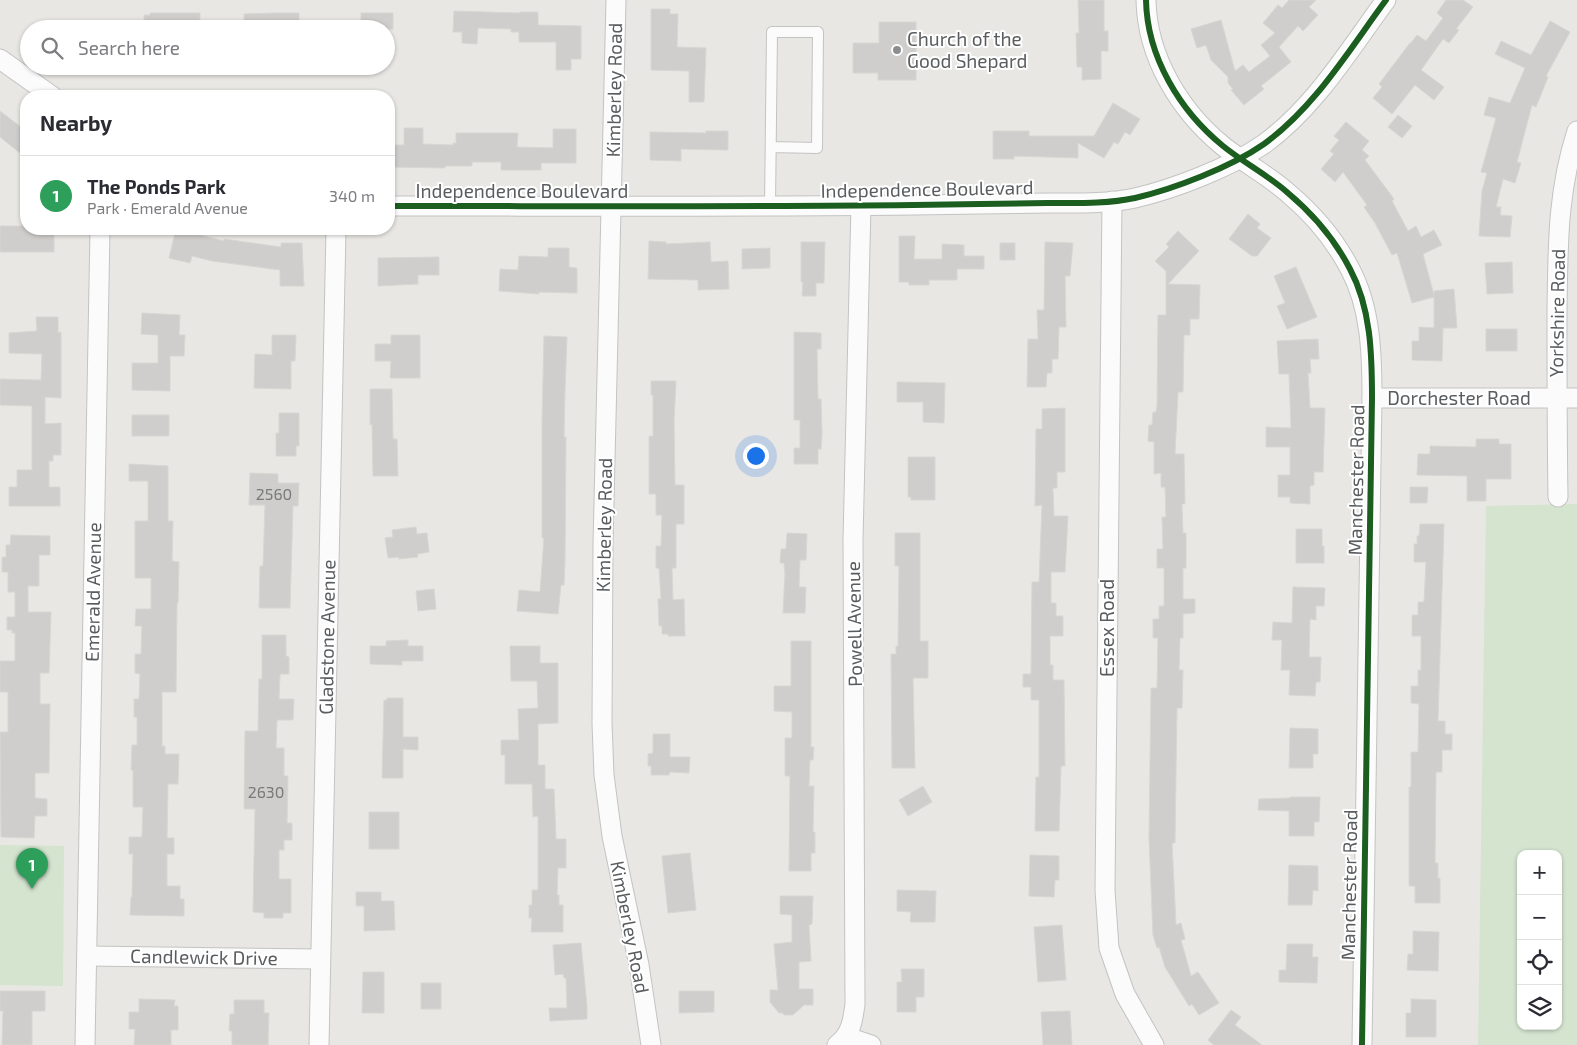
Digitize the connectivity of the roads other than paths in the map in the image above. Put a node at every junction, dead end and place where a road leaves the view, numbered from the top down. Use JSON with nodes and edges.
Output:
{"nodes":[{"id":1,"x":616,"y":0,"type":"edge"},
{"id":2,"x":1146,"y":0,"type":"edge"},
{"id":3,"x":1386,"y":0,"type":"edge"},
{"id":4,"x":0,"y":59,"type":"edge"},
{"id":5,"x":20,"y":73,"type":"edge"},
{"id":6,"x":22,"y":75,"type":"edge"},
{"id":7,"x":44,"y":90,"type":"edge"},
{"id":8,"x":1577,"y":131,"type":"edge"},
{"id":9,"x":771,"y":148,"type":"junction"},
{"id":10,"x":1240,"y":158,"type":"junction"},
{"id":11,"x":1112,"y":201,"type":"junction"},
{"id":12,"x":612,"y":205,"type":"junction"},
{"id":13,"x":770,"y":205,"type":"junction"},
{"id":14,"x":861,"y":205,"type":"junction"},
{"id":15,"x":395,"y":206,"type":"edge"},
{"id":16,"x":100,"y":235,"type":"edge"},
{"id":17,"x":336,"y":235,"type":"edge"},
{"id":18,"x":1372,"y":398,"type":"junction"},
{"id":19,"x":1557,"y":398,"type":"junction"},
{"id":20,"x":1577,"y":398,"type":"edge"},
{"id":21,"x":1558,"y":497,"type":"dead end"},
{"id":22,"x":87,"y":956,"type":"junction"},
{"id":23,"x":320,"y":959,"type":"junction"},
{"id":24,"x":842,"y":1041,"type":"edge"},
{"id":25,"x":85,"y":1045,"type":"edge"},
{"id":26,"x":319,"y":1045,"type":"edge"},
{"id":27,"x":651,"y":1045,"type":"edge"},
{"id":28,"x":871,"y":1045,"type":"edge"},
{"id":29,"x":1154,"y":1045,"type":"edge"},
{"id":30,"x":1362,"y":1045,"type":"edge"}],
"edges":[{"from":1,"to":12,"type":"street","name":"Kimberley Road"},
{"from":2,"to":10,"type":"street","name":"Manchester Road"},
{"from":3,"to":10,"type":"street","name":"Independence Boulevard"},
{"from":4,"to":5,"type":"street"},
{"from":6,"to":7,"type":"street"},
{"from":8,"to":19,"type":"street","name":"Yorkshire Road"},
{"from":9,"to":9,"type":"lane"},
{"from":9,"to":13,"type":"lane"},
{"from":10,"to":11,"type":"street","name":"Independence Boulevard"},
{"from":10,"to":18,"type":"street","name":"Manchester Road"},
{"from":11,"to":14,"type":"street","name":"Independence Boulevard"},
{"from":11,"to":29,"type":"street","name":"Essex Road"},
{"from":12,"to":13,"type":"street","name":"Independence Boulevard"},
{"from":12,"to":15,"type":"street","name":"Independence Boulevard"},
{"from":12,"to":27,"type":"street","name":"Kimberley Road"},
{"from":13,"to":14,"type":"street","name":"Independence Boulevard"},
{"from":14,"to":24,"type":"street","name":"Powell Avenue"},
{"from":16,"to":22,"type":"street","name":"Emerald Avenue"},
{"from":17,"to":23,"type":"street","name":"Gladstone Avenue"},
{"from":18,"to":19,"type":"street","name":"Dorchester Road"},
{"from":18,"to":30,"type":"street","name":"Manchester Road"},
{"from":19,"to":20,"type":"street","name":"Dorchester Road"},
{"from":19,"to":21,"type":"street","name":"Yorkshire Road"},
{"from":22,"to":23,"type":"street","name":"Candlewick Drive"},
{"from":22,"to":25,"type":"street","name":"Emerald Avenue"},
{"from":23,"to":26,"type":"street","name":"Gladstone Avenue"},
{"from":24,"to":28,"type":"street"}]}
